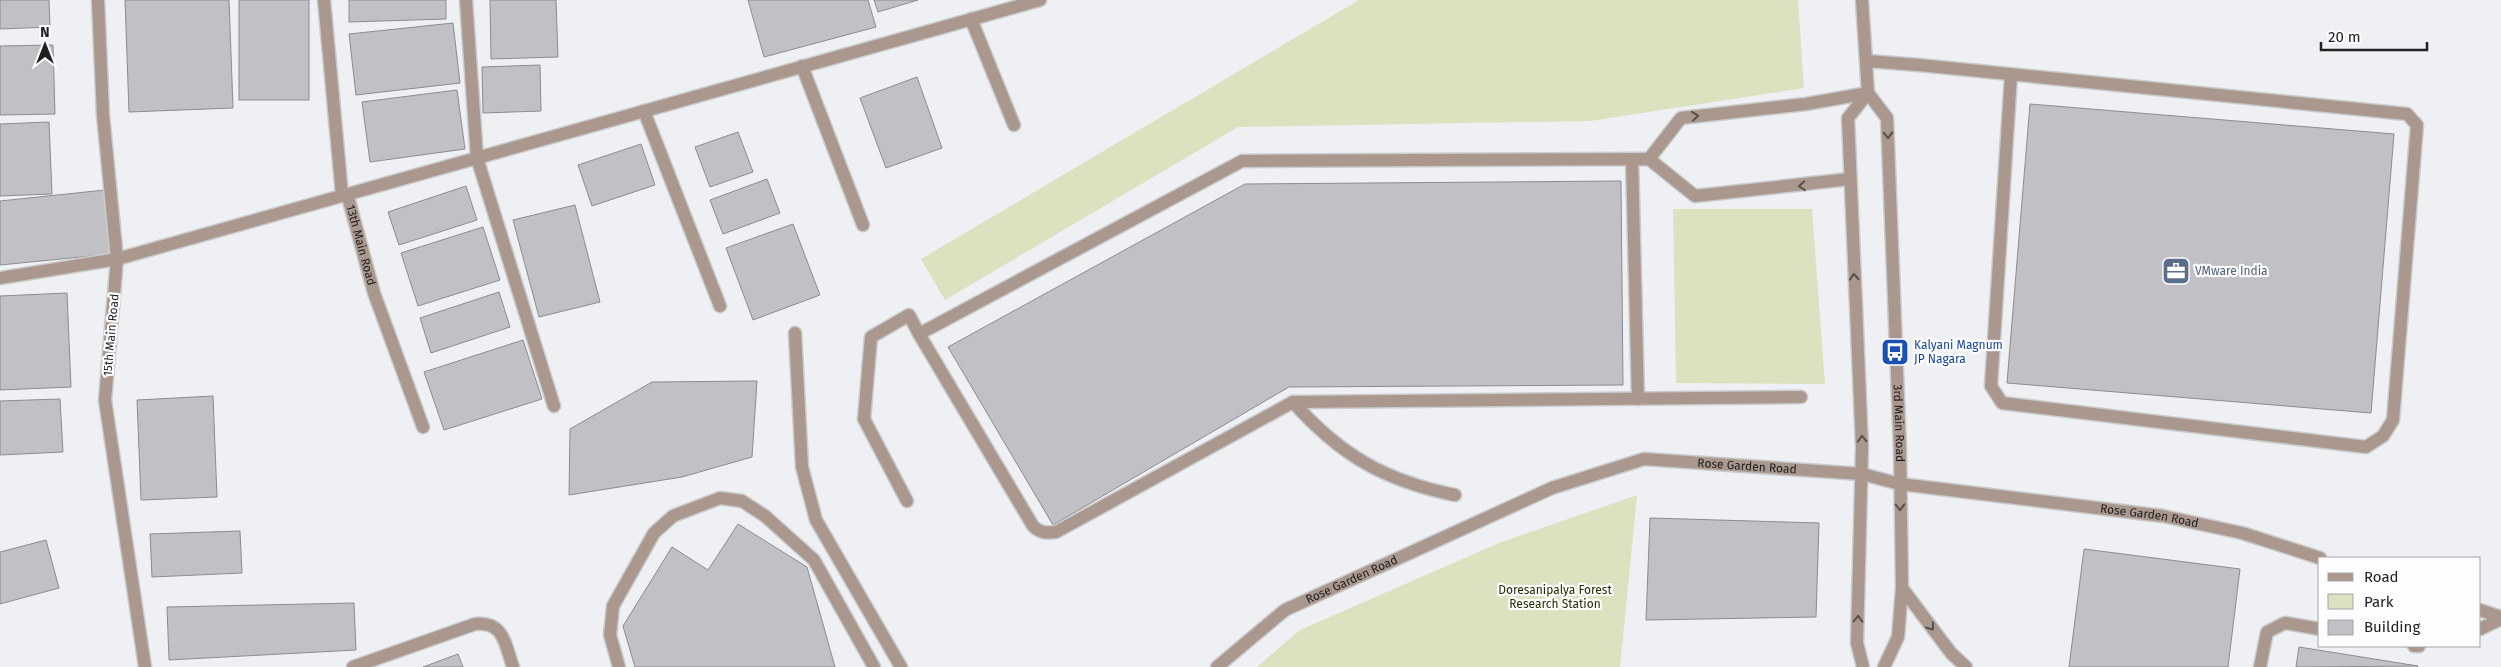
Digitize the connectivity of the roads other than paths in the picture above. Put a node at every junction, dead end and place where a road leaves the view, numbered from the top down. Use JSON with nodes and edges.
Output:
{"nodes":[{"id":1,"x":98,"y":0,"type":"edge"},
{"id":2,"x":324,"y":0,"type":"edge"},
{"id":3,"x":466,"y":0,"type":"edge"},
{"id":4,"x":1040,"y":0,"type":"edge"},
{"id":5,"x":1862,"y":0,"type":"edge"},
{"id":6,"x":971,"y":19,"type":"junction"},
{"id":7,"x":1867,"y":60,"type":"junction"},
{"id":8,"x":802,"y":66,"type":"junction"},
{"id":9,"x":2012,"y":75,"type":"junction"},
{"id":10,"x":1868,"y":93,"type":"junction"},
{"id":11,"x":644,"y":111,"type":"junction"},
{"id":12,"x":1014,"y":125,"type":"dead end"},
{"id":13,"x":477,"y":158,"type":"junction"},
{"id":14,"x":1632,"y":159,"type":"junction"},
{"id":15,"x":1649,"y":159,"type":"junction"},
{"id":16,"x":1850,"y":179,"type":"junction"},
{"id":17,"x":342,"y":195,"type":"junction"},
{"id":18,"x":863,"y":225,"type":"dead end"},
{"id":19,"x":117,"y":259,"type":"junction"},
{"id":20,"x":0,"y":278,"type":"edge"},
{"id":21,"x":720,"y":306,"type":"dead end"},
{"id":22,"x":795,"y":333,"type":"dead end"},
{"id":23,"x":919,"y":334,"type":"junction"},
{"id":24,"x":1801,"y":397,"type":"dead end"},
{"id":25,"x":1638,"y":399,"type":"junction"},
{"id":26,"x":1293,"y":402,"type":"junction"},
{"id":27,"x":554,"y":406,"type":"dead end"},
{"id":28,"x":423,"y":428,"type":"dead end"},
{"id":29,"x":1862,"y":474,"type":"junction"},
{"id":30,"x":1900,"y":484,"type":"junction"},
{"id":31,"x":1455,"y":495,"type":"dead end"},
{"id":32,"x":907,"y":501,"type":"dead end"},
{"id":33,"x":2318,"y":557,"type":"edge"},
{"id":34,"x":1902,"y":588,"type":"junction"},
{"id":35,"x":2481,"y":610,"type":"edge"},
{"id":36,"x":2501,"y":618,"type":"edge"},
{"id":37,"x":2481,"y":628,"type":"edge"},
{"id":38,"x":2318,"y":629,"type":"edge"},
{"id":39,"x":145,"y":667,"type":"edge"},
{"id":40,"x":353,"y":667,"type":"edge"},
{"id":41,"x":513,"y":667,"type":"edge"},
{"id":42,"x":619,"y":667,"type":"edge"},
{"id":43,"x":874,"y":667,"type":"edge"},
{"id":44,"x":901,"y":667,"type":"edge"},
{"id":45,"x":1217,"y":667,"type":"edge"},
{"id":46,"x":1863,"y":667,"type":"edge"},
{"id":47,"x":1884,"y":667,"type":"edge"},
{"id":48,"x":1966,"y":667,"type":"edge"},
{"id":49,"x":2260,"y":667,"type":"edge"}],
"edges":[{"from":1,"to":19,"type":"street","name":"15th Main Road"},
{"from":2,"to":17,"type":"street","name":"13th Main Road"},
{"from":3,"to":13,"type":"street"},
{"from":4,"to":6,"type":"street"},
{"from":5,"to":7,"type":"street"},
{"from":6,"to":8,"type":"street"},
{"from":6,"to":12,"type":"street"},
{"from":7,"to":9,"type":"street"},
{"from":7,"to":10,"type":"street"},
{"from":8,"to":11,"type":"street"},
{"from":8,"to":18,"type":"street"},
{"from":9,"to":9,"type":"street"},
{"from":15,"to":10,"type":"street","one_way":true},
{"from":10,"to":16,"type":"street"},
{"from":10,"to":30,"type":"street","name":"3rd Main Road","one_way":true},
{"from":11,"to":13,"type":"street"},
{"from":11,"to":21,"type":"street"},
{"from":13,"to":17,"type":"street"},
{"from":13,"to":27,"type":"street"},
{"from":14,"to":15,"type":"street"},
{"from":14,"to":23,"type":"street"},
{"from":14,"to":25,"type":"street"},
{"from":16,"to":15,"type":"street","one_way":true},
{"from":29,"to":16,"type":"street","one_way":true},
{"from":17,"to":19,"type":"street"},
{"from":17,"to":28,"type":"street","name":"13th Main Road"},
{"from":19,"to":20,"type":"street"},
{"from":19,"to":39,"type":"street","name":"15th Main Road"},
{"from":22,"to":44,"type":"street"},
{"from":23,"to":26,"type":"street"},
{"from":23,"to":32,"type":"street"},
{"from":24,"to":25,"type":"street"},
{"from":25,"to":26,"type":"street"},
{"from":26,"to":31,"type":"street"},
{"from":29,"to":30,"type":"street","name":"Rose Garden Road"},
{"from":29,"to":45,"type":"street","name":"Rose Garden Road"},
{"from":46,"to":29,"type":"street","one_way":true},
{"from":30,"to":33,"type":"street","name":"Rose Garden Road"},
{"from":30,"to":34,"type":"street","name":"3rd Main Road","one_way":true},
{"from":34,"to":47,"type":"street","name":"3rd Main Road"},
{"from":34,"to":48,"type":"street","one_way":true},
{"from":35,"to":36,"type":"street"},
{"from":36,"to":37,"type":"street"},
{"from":38,"to":49,"type":"street"},
{"from":40,"to":41,"type":"street"},
{"from":42,"to":43,"type":"street"}]}
